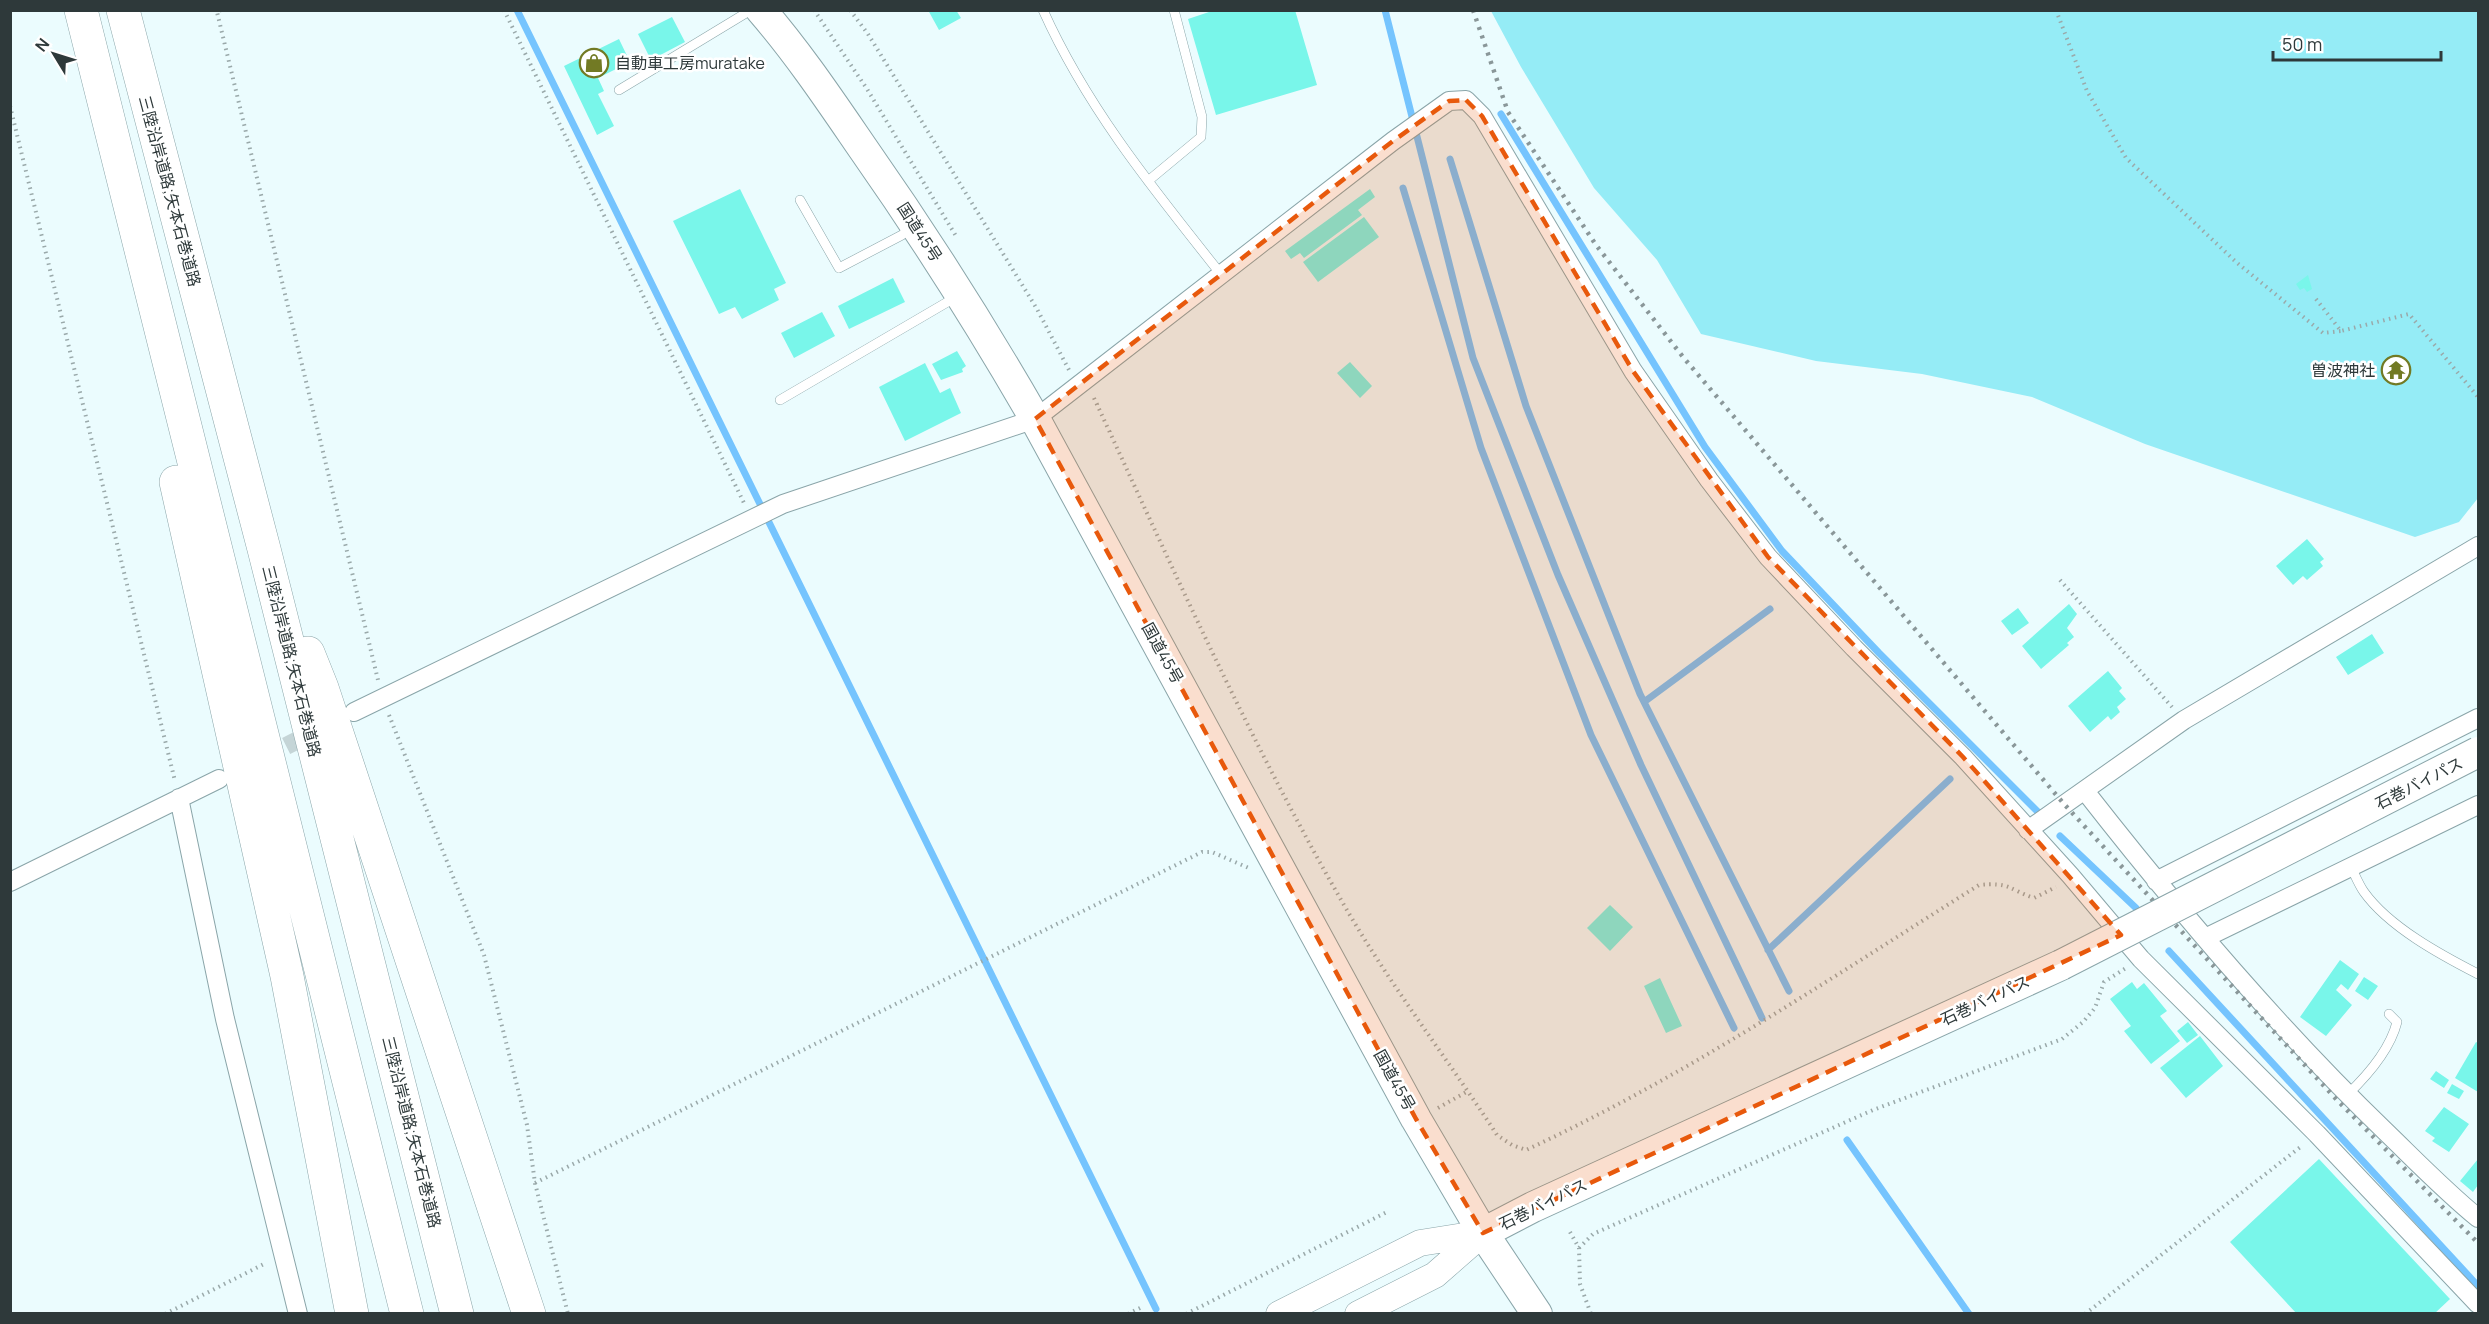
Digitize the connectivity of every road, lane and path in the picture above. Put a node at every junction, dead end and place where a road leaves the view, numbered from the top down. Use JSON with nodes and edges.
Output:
{"nodes":[{"id":1,"x":81,"y":10,"type":"edge"},
{"id":2,"x":123,"y":10,"type":"edge"},
{"id":3,"x":221,"y":10,"type":"edge"},
{"id":4,"x":504,"y":10,"type":"edge"},
{"id":5,"x":751,"y":10,"type":"edge"},
{"id":6,"x":761,"y":10,"type":"edge"},
{"id":7,"x":850,"y":10,"type":"edge"},
{"id":8,"x":1043,"y":10,"type":"edge"},
{"id":9,"x":1174,"y":10,"type":"edge"},
{"id":10,"x":2056,"y":10,"type":"edge"},
{"id":11,"x":619,"y":90,"type":"dead end"},
{"id":12,"x":10,"y":106,"type":"edge"},
{"id":13,"x":111,"y":132,"type":"junction"},
{"id":14,"x":1148,"y":181,"type":"junction"},
{"id":15,"x":800,"y":200,"type":"dead end"},
{"id":16,"x":915,"y":223,"type":"junction"},
{"id":17,"x":1220,"y":273,"type":"junction"},
{"id":18,"x":961,"y":295,"type":"junction"},
{"id":19,"x":2316,"y":299,"type":"dead end"},
{"id":20,"x":2341,"y":331,"type":"junction"},
{"id":21,"x":1082,"y":383,"type":"junction"},
{"id":22,"x":2478,"y":396,"type":"edge"},
{"id":23,"x":780,"y":400,"type":"dead end"},
{"id":24,"x":1035,"y":419,"type":"junction"},
{"id":25,"x":761,"y":516,"type":"junction"},
{"id":26,"x":264,"y":549,"type":"junction"},
{"id":27,"x":2477,"y":551,"type":"edge"},
{"id":28,"x":2060,"y":580,"type":"dead end"},
{"id":29,"x":382,"y":698,"type":"junction"},
{"id":30,"x":354,"y":712,"type":"dead end"},
{"id":31,"x":2478,"y":718,"type":"edge"},
{"id":32,"x":2184,"y":720,"type":"junction"},
{"id":33,"x":2478,"y":752,"type":"edge"},
{"id":34,"x":219,"y":779,"type":"dead end"},
{"id":35,"x":2085,"y":791,"type":"junction"},
{"id":36,"x":179,"y":798,"type":"junction"},
{"id":37,"x":2478,"y":805,"type":"edge"},
{"id":38,"x":2028,"y":830,"type":"junction"},
{"id":39,"x":2351,"y":867,"type":"junction"},
{"id":40,"x":1254,"y":871,"type":"dead end"},
{"id":41,"x":2070,"y":875,"type":"junction"},
{"id":42,"x":2156,"y":881,"type":"junction"},
{"id":43,"x":10,"y":882,"type":"edge"},
{"id":44,"x":2205,"y":938,"type":"junction"},
{"id":45,"x":2141,"y":958,"type":"junction"},
{"id":46,"x":2478,"y":974,"type":"edge"},
{"id":47,"x":2389,"y":1014,"type":"dead end"},
{"id":48,"x":1468,"y":1090,"type":"junction"},
{"id":49,"x":2347,"y":1095,"type":"junction"},
{"id":50,"x":1416,"y":1119,"type":"junction"},
{"id":51,"x":2317,"y":1134,"type":"junction"},
{"id":52,"x":535,"y":1183,"type":"junction"},
{"id":53,"x":1387,"y":1212,"type":"dead end"},
{"id":54,"x":2478,"y":1218,"type":"edge"},
{"id":55,"x":1570,"y":1232,"type":"dead end"},
{"id":56,"x":1483,"y":1233,"type":"junction"},
{"id":57,"x":1579,"y":1248,"type":"junction"},
{"id":58,"x":284,"y":1255,"type":"junction"},
{"id":59,"x":2478,"y":1304,"type":"edge"},
{"id":60,"x":1142,"y":1307,"type":"dead end"},
{"id":61,"x":165,"y":1314,"type":"edge"},
{"id":62,"x":298,"y":1314,"type":"edge"},
{"id":63,"x":352,"y":1314,"type":"edge"},
{"id":64,"x":407,"y":1314,"type":"edge"},
{"id":65,"x":457,"y":1314,"type":"edge"},
{"id":66,"x":529,"y":1314,"type":"edge"},
{"id":67,"x":568,"y":1314,"type":"edge"},
{"id":68,"x":1128,"y":1314,"type":"edge"},
{"id":69,"x":1186,"y":1314,"type":"edge"},
{"id":70,"x":1279,"y":1314,"type":"edge"},
{"id":71,"x":1358,"y":1314,"type":"edge"},
{"id":72,"x":1537,"y":1314,"type":"edge"},
{"id":73,"x":1591,"y":1314,"type":"edge"},
{"id":74,"x":2085,"y":1314,"type":"edge"}],
"edges":[{"from":1,"to":13,"type":"highway"},
{"from":2,"to":26,"type":"highway","name":"三陸沿岸道路;矢本石巻道路"},
{"from":3,"to":29,"type":"path"},
{"from":4,"to":25,"type":"path"},
{"from":5,"to":11,"type":"lane"},
{"from":6,"to":16,"type":"highway","name":"国道45号"},
{"from":7,"to":21,"type":"path"},
{"from":8,"to":14,"type":"lane"},
{"from":9,"to":14,"type":"lane"},
{"from":10,"to":20,"type":"path"},
{"from":12,"to":36,"type":"path"},
{"from":13,"to":63,"type":"highway"},
{"from":13,"to":64,"type":"highway"},
{"from":14,"to":17,"type":"lane"},
{"from":15,"to":16,"type":"lane"},
{"from":16,"to":18,"type":"highway","name":"国道45号"},
{"from":17,"to":21,"type":"street"},
{"from":17,"to":38,"type":"street"},
{"from":18,"to":23,"type":"lane"},
{"from":18,"to":24,"type":"highway","name":"国道45号"},
{"from":19,"to":20,"type":"path"},
{"from":20,"to":22,"type":"path"},
{"from":21,"to":24,"type":"street"},
{"from":21,"to":48,"type":"path"},
{"from":24,"to":25,"type":"street"},
{"from":24,"to":50,"type":"highway","name":"国道45号"},
{"from":25,"to":29,"type":"street"},
{"from":26,"to":65,"type":"highway","name":"三陸沿岸道路;矢本石巻道路"},
{"from":26,"to":66,"type":"highway"},
{"from":27,"to":32,"type":"street"},
{"from":28,"to":32,"type":"path"},
{"from":29,"to":30,"type":"street"},
{"from":29,"to":52,"type":"path"},
{"from":31,"to":42,"type":"street"},
{"from":32,"to":35,"type":"street"},
{"from":33,"to":56,"type":"highway","name":"石巻バイパス","bridge":true},
{"from":34,"to":36,"type":"street"},
{"from":35,"to":38,"type":"street"},
{"from":35,"to":42,"type":"street"},
{"from":36,"to":43,"type":"street"},
{"from":36,"to":58,"type":"street"},
{"from":37,"to":39,"type":"street"},
{"from":38,"to":41,"type":"street"},
{"from":39,"to":44,"type":"street"},
{"from":39,"to":46,"type":"lane"},
{"from":40,"to":52,"type":"path"},
{"from":41,"to":45,"type":"street"},
{"from":41,"to":48,"type":"path"},
{"from":42,"to":44,"type":"street"},
{"from":44,"to":49,"type":"street"},
{"from":45,"to":51,"type":"street"},
{"from":45,"to":57,"type":"path"},
{"from":47,"to":49,"type":"lane"},
{"from":48,"to":50,"type":"path"},
{"from":49,"to":54,"type":"street"},
{"from":50,"to":56,"type":"highway","name":"国道45号"},
{"from":51,"to":59,"type":"street"},
{"from":51,"to":74,"type":"path"},
{"from":52,"to":67,"type":"path"},
{"from":53,"to":69,"type":"path"},
{"from":55,"to":57,"type":"path"},
{"from":56,"to":70,"type":"main road"},
{"from":56,"to":71,"type":"main road"},
{"from":56,"to":72,"type":"highway","name":"国道45号"},
{"from":57,"to":73,"type":"path"},
{"from":58,"to":61,"type":"path"},
{"from":58,"to":62,"type":"street"},
{"from":60,"to":68,"type":"path"}]}
